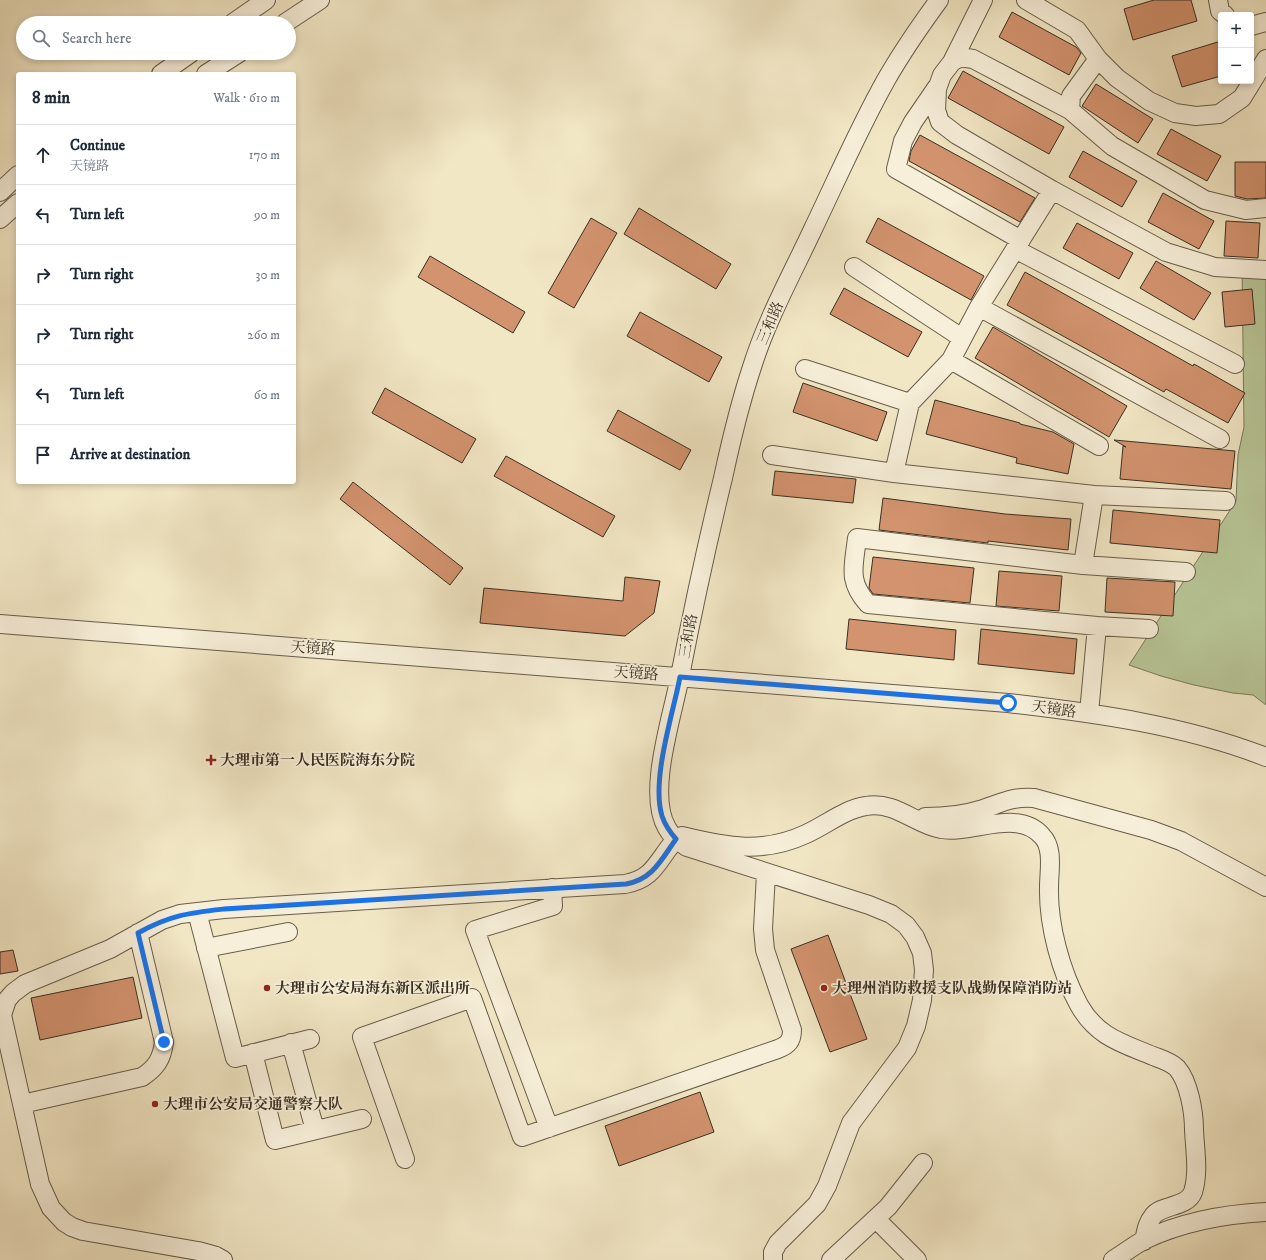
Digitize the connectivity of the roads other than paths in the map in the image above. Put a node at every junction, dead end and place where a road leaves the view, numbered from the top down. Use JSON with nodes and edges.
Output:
{"nodes":[{"id":1,"x":266,"y":0,"type":"edge"},
{"id":2,"x":320,"y":0,"type":"edge"},
{"id":3,"x":939,"y":0,"type":"edge"},
{"id":4,"x":984,"y":0,"type":"edge"},
{"id":5,"x":1026,"y":0,"type":"edge"},
{"id":6,"x":1218,"y":0,"type":"edge"},
{"id":7,"x":1221,"y":12,"type":"edge"},
{"id":8,"x":243,"y":16,"type":"edge"},
{"id":9,"x":296,"y":16,"type":"edge"},
{"id":10,"x":1266,"y":22,"type":"edge"},
{"id":11,"x":1254,"y":25,"type":"edge"},
{"id":12,"x":1098,"y":59,"type":"junction"},
{"id":13,"x":1266,"y":59,"type":"edge"},
{"id":14,"x":181,"y":60,"type":"edge"},
{"id":15,"x":228,"y":60,"type":"edge"},
{"id":16,"x":952,"y":62,"type":"junction"},
{"id":17,"x":164,"y":72,"type":"edge"},
{"id":18,"x":209,"y":72,"type":"edge"},
{"id":19,"x":939,"y":84,"type":"junction"},
{"id":20,"x":1070,"y":110,"type":"junction"},
{"id":21,"x":16,"y":177,"type":"edge"},
{"id":22,"x":1052,"y":190,"type":"junction"},
{"id":23,"x":0,"y":192,"type":"edge"},
{"id":24,"x":16,"y":205,"type":"edge"},
{"id":25,"x":1266,"y":208,"type":"edge"},
{"id":26,"x":0,"y":219,"type":"edge"},
{"id":27,"x":1018,"y":245,"type":"junction"},
{"id":28,"x":854,"y":267,"type":"dead end"},
{"id":29,"x":1266,"y":270,"type":"edge"},
{"id":30,"x":979,"y":307,"type":"junction"},
{"id":31,"x":962,"y":338,"type":"junction"},
{"id":32,"x":951,"y":360,"type":"junction"},
{"id":33,"x":1235,"y":364,"type":"dead end"},
{"id":34,"x":805,"y":369,"type":"dead end"},
{"id":35,"x":910,"y":403,"type":"junction"},
{"id":36,"x":1220,"y":438,"type":"dead end"},
{"id":37,"x":1099,"y":446,"type":"dead end"},
{"id":38,"x":772,"y":455,"type":"dead end"},
{"id":39,"x":894,"y":472,"type":"junction"},
{"id":40,"x":1094,"y":495,"type":"junction"},
{"id":41,"x":1226,"y":501,"type":"dead end"},
{"id":42,"x":1083,"y":565,"type":"junction"},
{"id":43,"x":1186,"y":572,"type":"dead end"},
{"id":44,"x":0,"y":624,"type":"edge"},
{"id":45,"x":1097,"y":626,"type":"junction"},
{"id":46,"x":1150,"y":629,"type":"dead end"},
{"id":47,"x":680,"y":677,"type":"junction"},
{"id":48,"x":1089,"y":713,"type":"junction"},
{"id":49,"x":1266,"y":757,"type":"edge"},
{"id":50,"x":912,"y":816,"type":"junction"},
{"id":51,"x":676,"y":839,"type":"junction"},
{"id":52,"x":766,"y":873,"type":"junction"},
{"id":53,"x":1266,"y":887,"type":"edge"},
{"id":54,"x":552,"y":888,"type":"junction"},
{"id":55,"x":197,"y":912,"type":"junction"},
{"id":56,"x":288,"y":932,"type":"dead end"},
{"id":57,"x":138,"y":933,"type":"junction"},
{"id":58,"x":206,"y":948,"type":"junction"},
{"id":59,"x":310,"y":1039,"type":"dead end"},
{"id":60,"x":291,"y":1044,"type":"junction"},
{"id":61,"x":253,"y":1053,"type":"junction"},
{"id":62,"x":22,"y":1104,"type":"junction"},
{"id":63,"x":362,"y":1119,"type":"dead end"},
{"id":64,"x":549,"y":1128,"type":"junction"},
{"id":65,"x":315,"y":1130,"type":"junction"},
{"id":66,"x":405,"y":1159,"type":"dead end"},
{"id":67,"x":923,"y":1163,"type":"dead end"},
{"id":68,"x":1266,"y":1212,"type":"edge"},
{"id":69,"x":876,"y":1219,"type":"junction"},
{"id":70,"x":1144,"y":1241,"type":"junction"},
{"id":71,"x":223,"y":1260,"type":"edge"},
{"id":72,"x":773,"y":1260,"type":"edge"},
{"id":73,"x":832,"y":1260,"type":"edge"},
{"id":74,"x":917,"y":1260,"type":"edge"},
{"id":75,"x":1113,"y":1260,"type":"edge"}],
"edges":[{"from":1,"to":8,"type":"street"},
{"from":2,"to":9,"type":"street"},
{"from":3,"to":47,"type":"street","name":"三和路"},
{"from":4,"to":16,"type":"street"},
{"from":5,"to":12,"type":"street"},
{"from":6,"to":7,"type":"street"},
{"from":10,"to":11,"type":"street"},
{"from":12,"to":13,"type":"street"},
{"from":12,"to":20,"type":"street"},
{"from":14,"to":17,"type":"street"},
{"from":15,"to":18,"type":"street"},
{"from":16,"to":19,"type":"street"},
{"from":16,"to":20,"type":"street"},
{"from":19,"to":22,"type":"street"},
{"from":19,"to":27,"type":"street"},
{"from":20,"to":25,"type":"street"},
{"from":21,"to":23,"type":"street"},
{"from":22,"to":27,"type":"street"},
{"from":22,"to":29,"type":"street"},
{"from":24,"to":26,"type":"street"},
{"from":27,"to":30,"type":"street"},
{"from":27,"to":33,"type":"street"},
{"from":28,"to":31,"type":"street"},
{"from":30,"to":31,"type":"street"},
{"from":30,"to":36,"type":"street"},
{"from":31,"to":32,"type":"street"},
{"from":32,"to":35,"type":"street"},
{"from":32,"to":37,"type":"street"},
{"from":34,"to":35,"type":"street"},
{"from":35,"to":39,"type":"street"},
{"from":38,"to":39,"type":"street"},
{"from":39,"to":40,"type":"street"},
{"from":40,"to":41,"type":"street"},
{"from":40,"to":42,"type":"street"},
{"from":42,"to":43,"type":"street"},
{"from":42,"to":45,"type":"street"},
{"from":44,"to":47,"type":"street","name":"天镜路"},
{"from":45,"to":46,"type":"street"},
{"from":45,"to":48,"type":"street"},
{"from":47,"to":48,"type":"street","name":"天镜路"},
{"from":47,"to":51,"type":"street","name":"三和路"},
{"from":48,"to":49,"type":"street","name":"天镜路"},
{"from":50,"to":51,"type":"street"},
{"from":50,"to":53,"type":"street"},
{"from":50,"to":70,"type":"street"},
{"from":51,"to":52,"type":"street"},
{"from":51,"to":54,"type":"street"},
{"from":52,"to":64,"type":"street"},
{"from":52,"to":72,"type":"street"},
{"from":54,"to":55,"type":"street"},
{"from":54,"to":64,"type":"street"},
{"from":55,"to":57,"type":"street"},
{"from":55,"to":58,"type":"street"},
{"from":56,"to":58,"type":"street"},
{"from":57,"to":62,"type":"street"},
{"from":57,"to":62,"type":"street"},
{"from":58,"to":61,"type":"street"},
{"from":59,"to":60,"type":"street"},
{"from":60,"to":61,"type":"street"},
{"from":60,"to":65,"type":"street"},
{"from":61,"to":65,"type":"street"},
{"from":62,"to":71,"type":"street"},
{"from":63,"to":65,"type":"street"},
{"from":64,"to":66,"type":"street"},
{"from":67,"to":69,"type":"street"},
{"from":68,"to":70,"type":"street"},
{"from":69,"to":73,"type":"street"},
{"from":69,"to":74,"type":"street"},
{"from":70,"to":75,"type":"street"}]}
